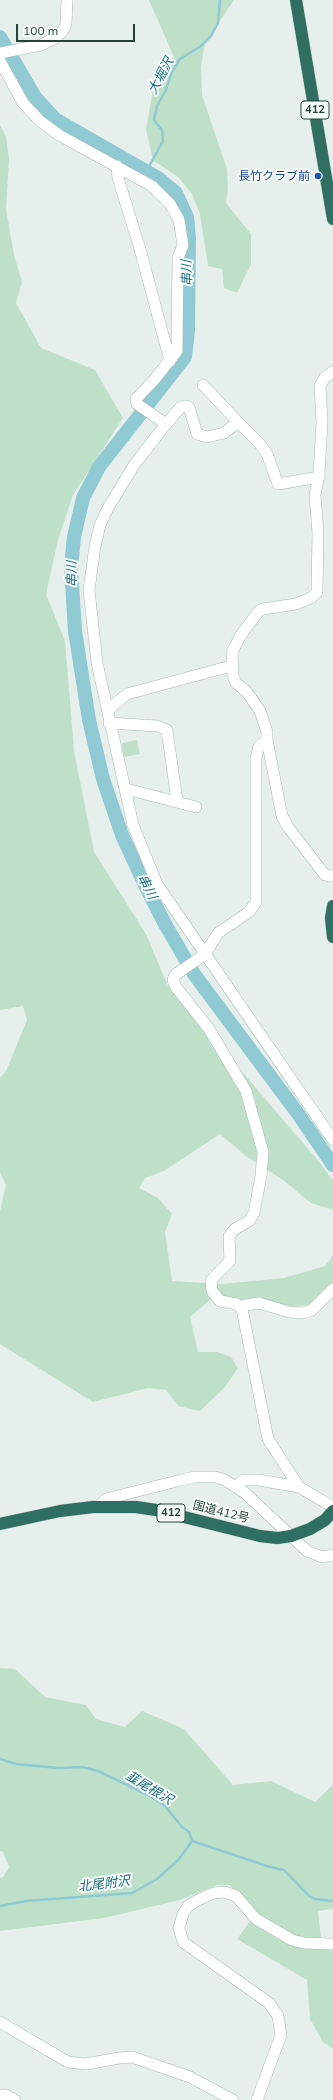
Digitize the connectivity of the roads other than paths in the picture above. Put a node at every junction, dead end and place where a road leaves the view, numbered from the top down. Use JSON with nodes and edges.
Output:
{"nodes":[{"id":1,"x":67,"y":0,"type":"edge"},
{"id":2,"x":296,"y":0,"type":"edge"},
{"id":3,"x":0,"y":56,"type":"edge"},
{"id":4,"x":117,"y":166,"type":"junction"},
{"id":5,"x":333,"y":220,"type":"edge"},
{"id":6,"x":170,"y":361,"type":"junction"},
{"id":7,"x":333,"y":372,"type":"edge"},
{"id":8,"x":202,"y":385,"type":"dead end"},
{"id":9,"x":238,"y":422,"type":"junction"},
{"id":10,"x":164,"y":423,"type":"junction"},
{"id":11,"x":319,"y":477,"type":"junction"},
{"id":12,"x":231,"y":666,"type":"junction"},
{"id":13,"x":108,"y":710,"type":"junction"},
{"id":14,"x":109,"y":723,"type":"junction"},
{"id":15,"x":267,"y":740,"type":"junction"},
{"id":16,"x":126,"y":789,"type":"junction"},
{"id":17,"x":177,"y":801,"type":"junction"},
{"id":18,"x":196,"y":807,"type":"dead end"},
{"id":19,"x":333,"y":876,"type":"edge"},
{"id":20,"x":333,"y":906,"type":"edge"},
{"id":21,"x":333,"y":937,"type":"edge"},
{"id":22,"x":203,"y":955,"type":"junction"},
{"id":23,"x":333,"y":1140,"type":"edge"},
{"id":24,"x":333,"y":1289,"type":"edge"},
{"id":25,"x":240,"y":1306,"type":"junction"},
{"id":26,"x":236,"y":1486,"type":"junction"},
{"id":27,"x":299,"y":1487,"type":"junction"},
{"id":28,"x":98,"y":1507,"type":"junction"},
{"id":29,"x":333,"y":1507,"type":"edge"},
{"id":30,"x":333,"y":1511,"type":"edge"},
{"id":31,"x":0,"y":1524,"type":"edge"},
{"id":32,"x":291,"y":1536,"type":"junction"},
{"id":33,"x":333,"y":1555,"type":"edge"},
{"id":34,"x":333,"y":1944,"type":"edge"},
{"id":35,"x":0,"y":2022,"type":"edge"},
{"id":36,"x":0,"y":2096,"type":"edge"},
{"id":37,"x":15,"y":2100,"type":"edge"},
{"id":38,"x":233,"y":2100,"type":"edge"},
{"id":39,"x":257,"y":2100,"type":"edge"}],
"edges":[{"from":1,"to":3,"type":"street"},
{"from":2,"to":5,"type":"highway","number":"412"},
{"from":3,"to":4,"type":"street"},
{"from":4,"to":6,"type":"street"},
{"from":4,"to":6,"type":"street"},
{"from":6,"to":10,"type":"street"},
{"from":7,"to":11,"type":"street"},
{"from":8,"to":9,"type":"street"},
{"from":9,"to":10,"type":"street"},
{"from":9,"to":11,"type":"street"},
{"from":10,"to":13,"type":"street"},
{"from":11,"to":12,"type":"street"},
{"from":12,"to":13,"type":"street"},
{"from":12,"to":15,"type":"street"},
{"from":13,"to":14,"type":"street"},
{"from":14,"to":16,"type":"street"},
{"from":14,"to":17,"type":"street"},
{"from":15,"to":19,"type":"street"},
{"from":15,"to":22,"type":"street"},
{"from":16,"to":17,"type":"street"},
{"from":16,"to":22,"type":"street"},
{"from":17,"to":18,"type":"street"},
{"from":20,"to":21,"type":"highway"},
{"from":22,"to":23,"type":"street"},
{"from":22,"to":25,"type":"street"},
{"from":24,"to":25,"type":"street"},
{"from":25,"to":27,"type":"street"},
{"from":26,"to":27,"type":"street"},
{"from":26,"to":28,"type":"street"},
{"from":26,"to":32,"type":"street"},
{"from":27,"to":29,"type":"street"},
{"from":28,"to":31,"type":"highway","name":"国道412号","number":"412"},
{"from":28,"to":32,"type":"highway","name":"国道412号","number":"412"},
{"from":30,"to":32,"type":"highway","name":"国道412号","number":"412"},
{"from":32,"to":33,"type":"street"},
{"from":34,"to":39,"type":"street"},
{"from":35,"to":38,"type":"street"},
{"from":36,"to":37,"type":"street"}]}
